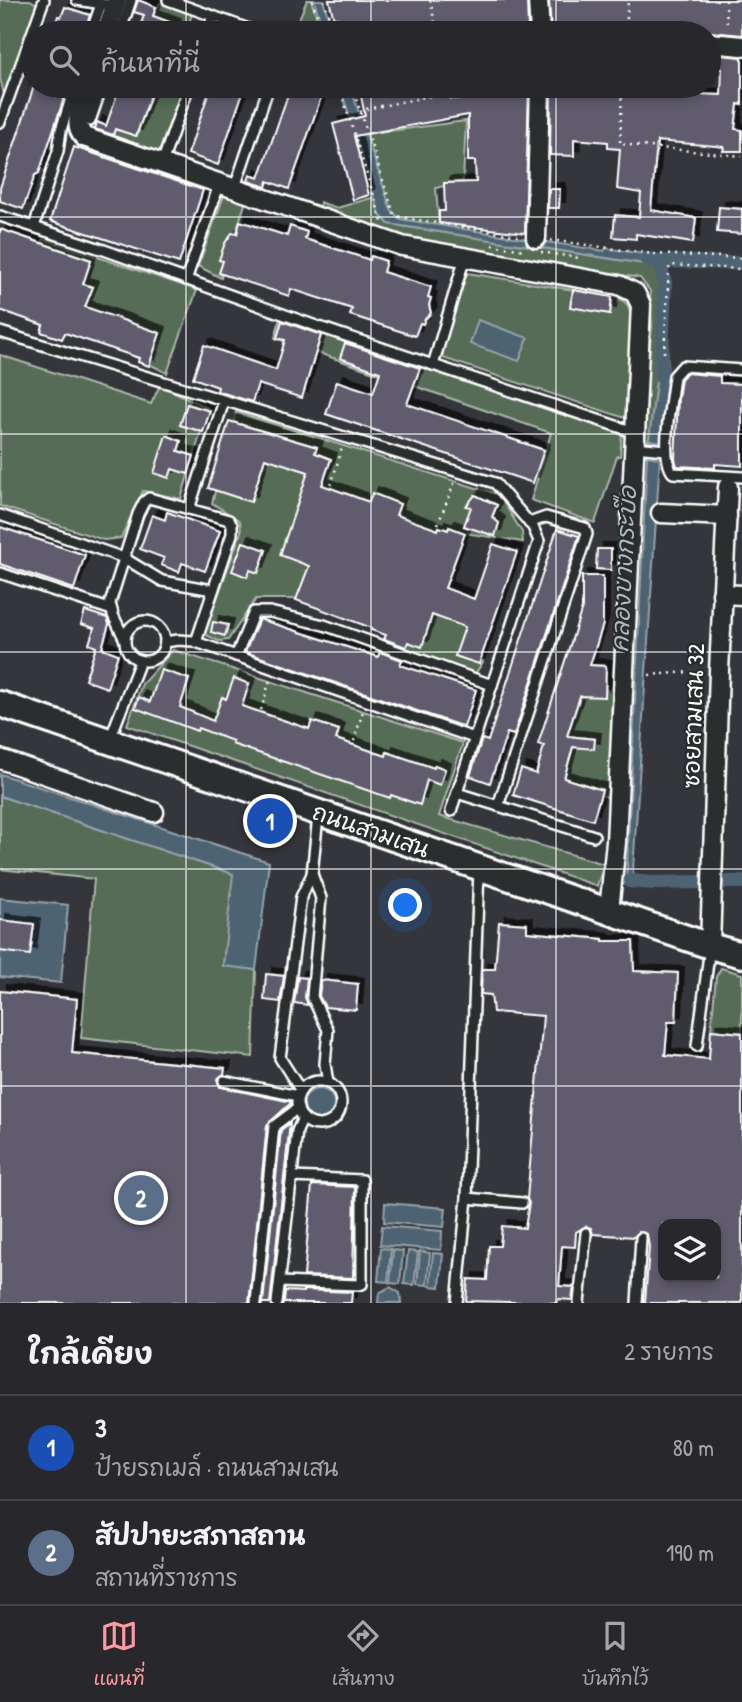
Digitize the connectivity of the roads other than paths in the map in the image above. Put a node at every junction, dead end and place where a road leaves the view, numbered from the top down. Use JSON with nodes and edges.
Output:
{"nodes":[{"id":1,"x":44,"y":0,"type":"edge"},
{"id":2,"x":77,"y":0,"type":"edge"},
{"id":3,"x":168,"y":0,"type":"edge"},
{"id":4,"x":538,"y":0,"type":"edge"},
{"id":5,"x":116,"y":2,"type":"edge"},
{"id":6,"x":213,"y":16,"type":"junction"},
{"id":7,"x":36,"y":21,"type":"edge"},
{"id":8,"x":101,"y":21,"type":"edge"},
{"id":9,"x":110,"y":21,"type":"edge"},
{"id":10,"x":118,"y":21,"type":"edge"},
{"id":11,"x":211,"y":21,"type":"edge"},
{"id":12,"x":227,"y":21,"type":"edge"},
{"id":13,"x":539,"y":21,"type":"edge"},
{"id":14,"x":21,"y":64,"type":"edge"},
{"id":15,"x":71,"y":98,"type":"edge"},
{"id":16,"x":85,"y":98,"type":"edge"},
{"id":17,"x":98,"y":98,"type":"edge"},
{"id":18,"x":185,"y":98,"type":"edge"},
{"id":19,"x":264,"y":98,"type":"edge"},
{"id":20,"x":540,"y":98,"type":"edge"},
{"id":21,"x":90,"y":121,"type":"dead end"},
{"id":22,"x":0,"y":122,"type":"edge"},
{"id":23,"x":162,"y":163,"type":"junction"},
{"id":24,"x":227,"y":185,"type":"junction"},
{"id":25,"x":0,"y":216,"type":"edge"},
{"id":26,"x":34,"y":228,"type":"junction"},
{"id":27,"x":535,"y":247,"type":"road end"},
{"id":28,"x":465,"y":257,"type":"junction"},
{"id":29,"x":186,"y":280,"type":"junction"},
{"id":30,"x":0,"y":332,"type":"edge"},
{"id":31,"x":433,"y":365,"type":"junction"},
{"id":32,"x":742,"y":370,"type":"edge"},
{"id":33,"x":224,"y":401,"type":"junction"},
{"id":34,"x":639,"y":443,"type":"junction"},
{"id":35,"x":663,"y":450,"type":"junction"},
{"id":36,"x":733,"y":480,"type":"edge"},
{"id":37,"x":189,"y":509,"type":"junction"},
{"id":38,"x":661,"y":513,"type":"dead end"},
{"id":39,"x":0,"y":515,"type":"edge"},
{"id":40,"x":727,"y":516,"type":"junction"},
{"id":41,"x":529,"y":523,"type":"junction"},
{"id":42,"x":734,"y":540,"type":"edge"},
{"id":43,"x":124,"y":558,"type":"junction"},
{"id":44,"x":0,"y":573,"type":"edge"},
{"id":45,"x":213,"y":590,"type":"junction"},
{"id":46,"x":722,"y":594,"type":"junction"},
{"id":47,"x":742,"y":595,"type":"edge"},
{"id":48,"x":112,"y":610,"type":"junction"},
{"id":49,"x":125,"y":640,"type":"junction"},
{"id":50,"x":166,"y":642,"type":"junction"},
{"id":51,"x":196,"y":642,"type":"junction"},
{"id":52,"x":236,"y":656,"type":"junction"},
{"id":53,"x":140,"y":661,"type":"junction"},
{"id":54,"x":492,"y":685,"type":"junction"},
{"id":55,"x":0,"y":704,"type":"edge"},
{"id":56,"x":474,"y":738,"type":"junction"},
{"id":57,"x":109,"y":741,"type":"junction"},
{"id":58,"x":0,"y":759,"type":"edge"},
{"id":59,"x":457,"y":793,"type":"junction"},
{"id":60,"x":498,"y":806,"type":"junction"},
{"id":61,"x":451,"y":811,"type":"dead end"},
{"id":62,"x":154,"y":812,"type":"dead end"},
{"id":63,"x":319,"y":813,"type":"junction"},
{"id":64,"x":594,"y":836,"type":"dead end"},
{"id":65,"x":479,"y":867,"type":"junction"},
{"id":66,"x":312,"y":874,"type":"junction"},
{"id":67,"x":608,"y":911,"type":"junction"},
{"id":68,"x":710,"y":946,"type":"junction"},
{"id":69,"x":742,"y":955,"type":"edge"},
{"id":70,"x":697,"y":1045,"type":"dead end"},
{"id":71,"x":224,"y":1081,"type":"dead end"},
{"id":72,"x":328,"y":1083,"type":"junction"},
{"id":73,"x":300,"y":1093,"type":"junction"},
{"id":74,"x":298,"y":1108,"type":"junction"},
{"id":75,"x":303,"y":1118,"type":"junction"},
{"id":76,"x":292,"y":1177,"type":"junction"},
{"id":77,"x":467,"y":1198,"type":"junction"},
{"id":78,"x":522,"y":1203,"type":"dead end"},
{"id":79,"x":586,"y":1233,"type":"dead end"},
{"id":80,"x":641,"y":1238,"type":"dead end"},
{"id":81,"x":280,"y":1282,"type":"junction"},
{"id":82,"x":256,"y":1303,"type":"edge"},
{"id":83,"x":278,"y":1303,"type":"edge"},
{"id":84,"x":457,"y":1303,"type":"edge"},
{"id":85,"x":579,"y":1303,"type":"edge"},
{"id":86,"x":637,"y":1303,"type":"edge"}],
"edges":[{"from":1,"to":7,"type":"lane"},
{"from":2,"to":5,"type":"lane"},
{"from":3,"to":6,"type":"lane"},
{"from":4,"to":13,"type":"street"},
{"from":5,"to":8,"type":"lane"},
{"from":5,"to":9,"type":"street"},
{"from":5,"to":10,"type":"lane"},
{"from":6,"to":11,"type":"lane"},
{"from":6,"to":12,"type":"lane"},
{"from":14,"to":22,"type":"lane"},
{"from":15,"to":26,"type":"lane"},
{"from":16,"to":23,"type":"street"},
{"from":17,"to":21,"type":"lane"},
{"from":18,"to":23,"type":"lane"},
{"from":19,"to":24,"type":"lane"},
{"from":20,"to":27,"type":"street"},
{"from":23,"to":24,"type":"street"},
{"from":24,"to":28,"type":"street"},
{"from":24,"to":29,"type":"lane"},
{"from":25,"to":26,"type":"lane"},
{"from":26,"to":29,"type":"lane"},
{"from":28,"to":31,"type":"lane"},
{"from":28,"to":34,"type":"street"},
{"from":29,"to":31,"type":"lane"},
{"from":30,"to":33,"type":"lane"},
{"from":31,"to":34,"type":"lane"},
{"from":32,"to":35,"type":"lane"},
{"from":33,"to":37,"type":"lane"},
{"from":33,"to":41,"type":"lane"},
{"from":34,"to":35,"type":"lane"},
{"from":34,"to":67,"type":"street"},
{"from":35,"to":36,"type":"lane"},
{"from":36,"to":40,"type":"street","name":"ซอยสามเสน 32"},
{"from":37,"to":43,"type":"lane"},
{"from":37,"to":45,"type":"lane"},
{"from":38,"to":40,"type":"street"},
{"from":39,"to":43,"type":"lane"},
{"from":40,"to":42,"type":"street","name":"ซอยสามเสน 32"},
{"from":41,"to":54,"type":"lane"},
{"from":41,"to":60,"type":"lane"},
{"from":42,"to":46,"type":"street","name":"ซอยสามเสน 32"},
{"from":43,"to":45,"type":"lane"},
{"from":43,"to":48,"type":"lane"},
{"from":44,"to":48,"type":"lane"},
{"from":45,"to":51,"type":"lane"},
{"from":46,"to":47,"type":"street"},
{"from":46,"to":68,"type":"street","name":"ซอยสามเสน 32"},
{"from":48,"to":49,"type":"lane"},
{"from":49,"to":50,"type":"lane"},
{"from":49,"to":53,"type":"lane"},
{"from":50,"to":51,"type":"lane"},
{"from":50,"to":53,"type":"lane"},
{"from":51,"to":52,"type":"lane"},
{"from":52,"to":54,"type":"lane"},
{"from":52,"to":56,"type":"lane"},
{"from":53,"to":57,"type":"lane"},
{"from":54,"to":56,"type":"lane"},
{"from":55,"to":57,"type":"main road","name":"ถนนสามเสน"},
{"from":56,"to":59,"type":"lane"},
{"from":57,"to":63,"type":"main road","name":"ถนนสามเสน"},
{"from":58,"to":62,"type":"street"},
{"from":59,"to":60,"type":"lane"},
{"from":59,"to":61,"type":"lane"},
{"from":60,"to":64,"type":"lane"},
{"from":63,"to":65,"type":"main road","name":"ถนนสามเสน"},
{"from":63,"to":66,"type":"lane"},
{"from":65,"to":67,"type":"main road","name":"ถนนสามเสน"},
{"from":65,"to":77,"type":"lane"},
{"from":66,"to":72,"type":"lane"},
{"from":66,"to":73,"type":"lane"},
{"from":67,"to":68,"type":"main road","name":"ถนนสามเสน"},
{"from":68,"to":69,"type":"main road","name":"ถนนสามเสน"},
{"from":68,"to":70,"type":"lane"},
{"from":71,"to":73,"type":"lane"},
{"from":72,"to":73,"type":"lane"},
{"from":72,"to":75,"type":"lane"},
{"from":73,"to":74,"type":"lane"},
{"from":74,"to":75,"type":"lane"},
{"from":74,"to":82,"type":"lane"},
{"from":75,"to":76,"type":"lane"},
{"from":76,"to":81,"type":"lane"},
{"from":76,"to":81,"type":"lane"},
{"from":77,"to":78,"type":"lane"},
{"from":77,"to":84,"type":"lane"},
{"from":79,"to":85,"type":"lane"},
{"from":80,"to":86,"type":"lane"},
{"from":81,"to":83,"type":"lane"}]}
